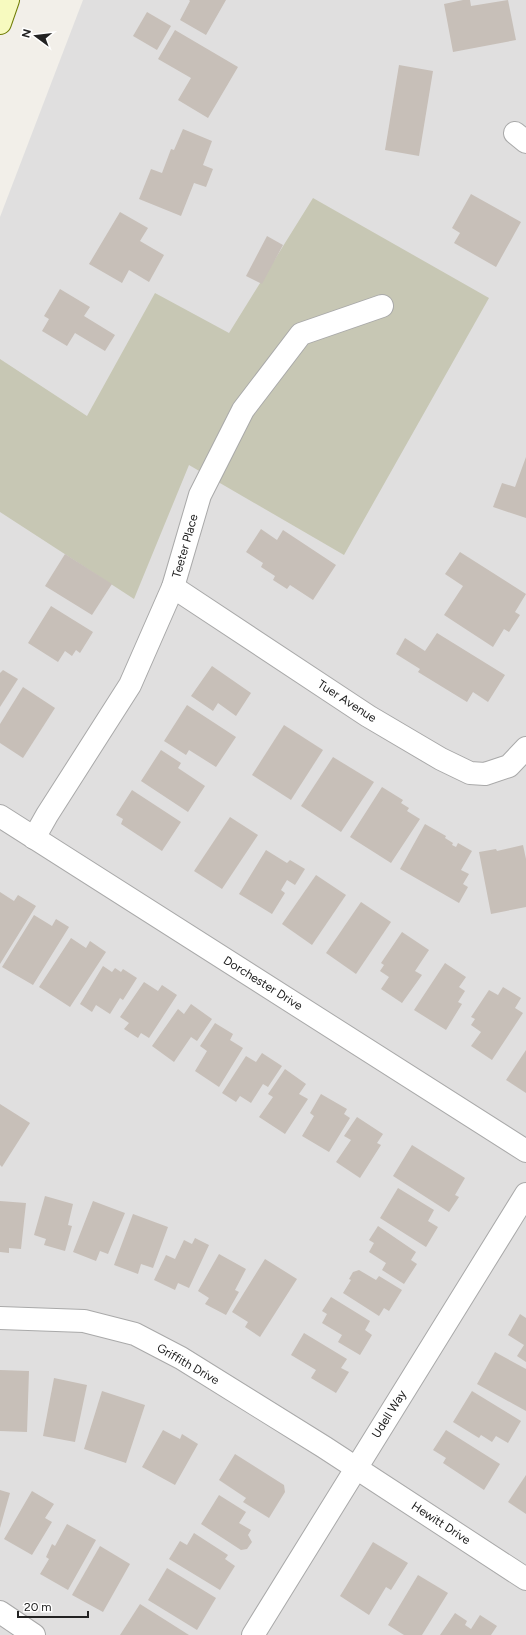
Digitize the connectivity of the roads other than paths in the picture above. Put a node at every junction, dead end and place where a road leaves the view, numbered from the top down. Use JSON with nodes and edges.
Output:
{"nodes":[{"id":1,"x":8,"y":0,"type":"edge"},
{"id":2,"x":0,"y":23,"type":"edge"},
{"id":3,"x":382,"y":306,"type":"dead end"},
{"id":4,"x":173,"y":587,"type":"junction"},
{"id":5,"x":526,"y":748,"type":"edge"},
{"id":6,"x":0,"y":816,"type":"edge"},
{"id":7,"x":34,"y":838,"type":"junction"},
{"id":8,"x":526,"y":1150,"type":"edge"},
{"id":9,"x":526,"y":1194,"type":"edge"},
{"id":10,"x":0,"y":1318,"type":"edge"},
{"id":11,"x":355,"y":1468,"type":"junction"},
{"id":12,"x":526,"y":1579,"type":"edge"},
{"id":13,"x":0,"y":1612,"type":"edge"},
{"id":14,"x":34,"y":1635,"type":"edge"},
{"id":15,"x":253,"y":1635,"type":"edge"}],
"edges":[{"from":1,"to":2,"type":"main road"},
{"from":3,"to":4,"type":"street","name":"Teeter Place"},
{"from":4,"to":5,"type":"street","name":"Tuer Avenue"},
{"from":4,"to":7,"type":"street","name":"Teeter Place"},
{"from":6,"to":7,"type":"street","name":"Dorchester Drive"},
{"from":7,"to":8,"type":"street","name":"Dorchester Drive"},
{"from":9,"to":11,"type":"street","name":"Udell Way"},
{"from":10,"to":11,"type":"street","name":"Griffith Drive"},
{"from":11,"to":12,"type":"street","name":"Hewitt Drive"},
{"from":11,"to":15,"type":"street","name":"Udell Way"},
{"from":13,"to":14,"type":"street"}]}
